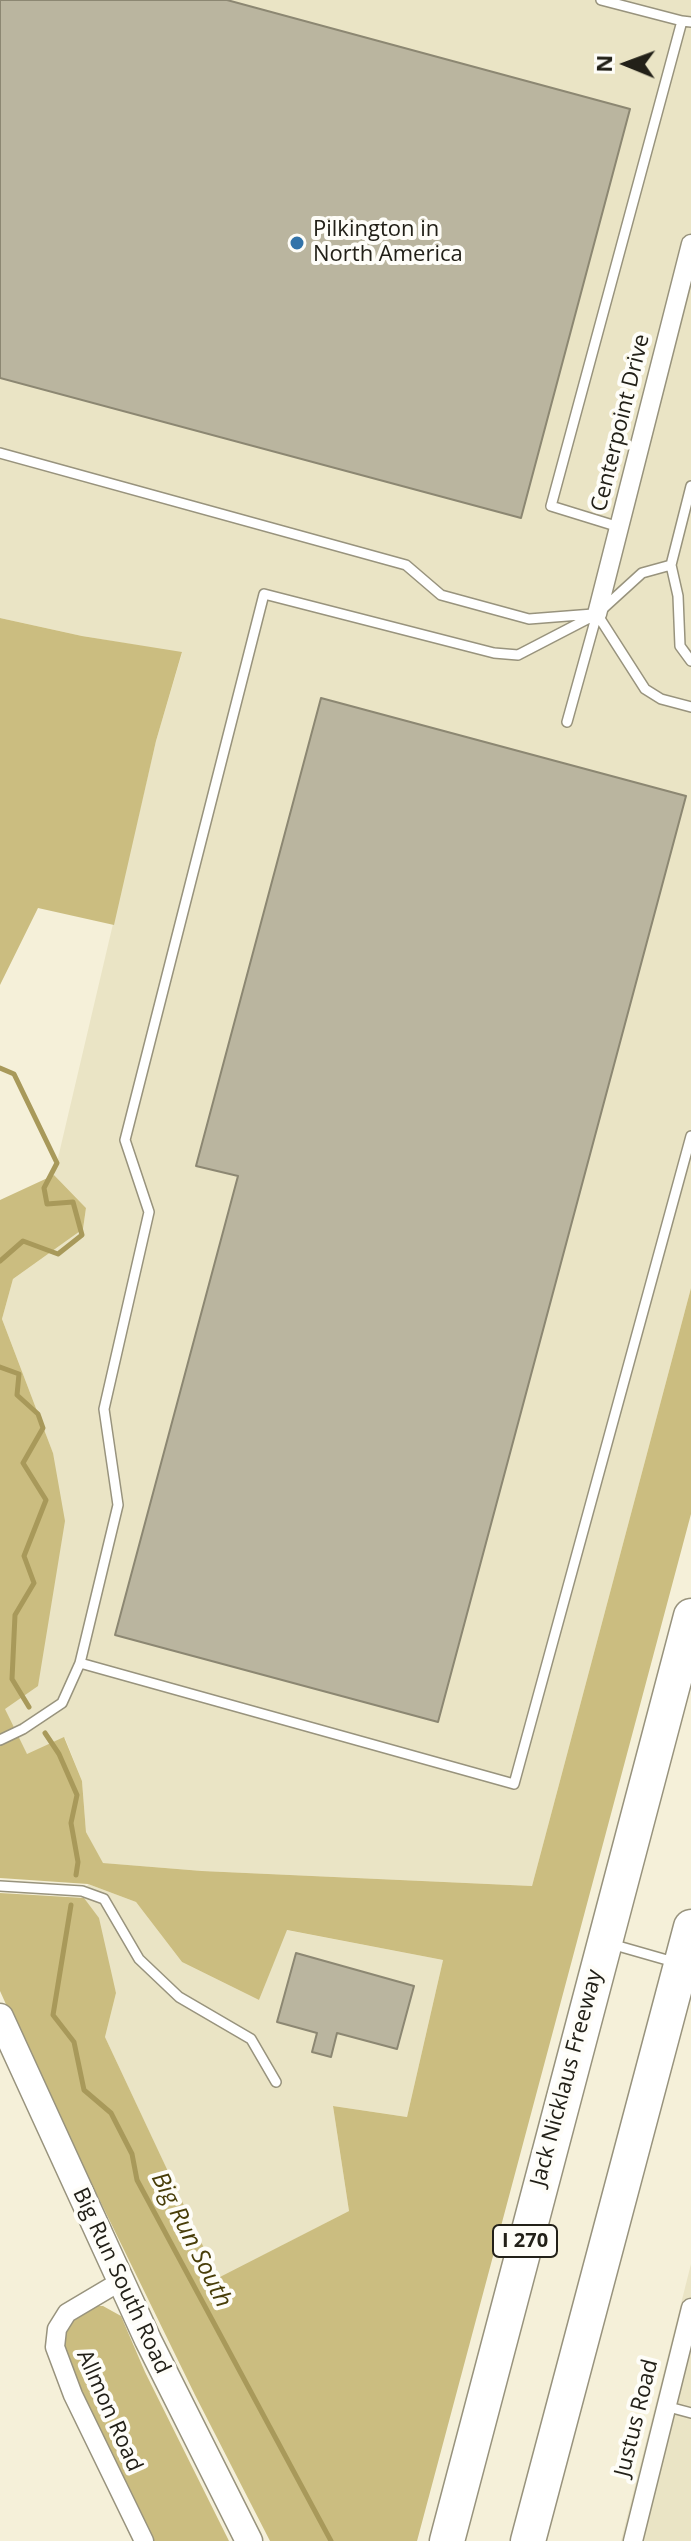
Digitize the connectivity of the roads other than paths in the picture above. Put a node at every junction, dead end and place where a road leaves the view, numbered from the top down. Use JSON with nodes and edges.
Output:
{"nodes":[{"id":1,"x":601,"y":0,"type":"edge"},
{"id":2,"x":687,"y":22,"type":"edge"},
{"id":3,"x":691,"y":244,"type":"edge"},
{"id":4,"x":0,"y":453,"type":"edge"},
{"id":5,"x":691,"y":486,"type":"edge"},
{"id":6,"x":619,"y":527,"type":"junction"},
{"id":7,"x":671,"y":565,"type":"junction"},
{"id":8,"x":597,"y":614,"type":"junction"},
{"id":9,"x":691,"y":661,"type":"edge"},
{"id":10,"x":691,"y":707,"type":"edge"},
{"id":11,"x":567,"y":722,"type":"dead end"},
{"id":12,"x":691,"y":1136,"type":"edge"},
{"id":13,"x":691,"y":1616,"type":"edge"},
{"id":14,"x":80,"y":1663,"type":"junction"},
{"id":15,"x":0,"y":1740,"type":"edge"},
{"id":16,"x":0,"y":1886,"type":"edge"},
{"id":17,"x":691,"y":1927,"type":"edge"},
{"id":18,"x":603,"y":1942,"type":"junction"},
{"id":19,"x":681,"y":1964,"type":"junction"},
{"id":20,"x":0,"y":2017,"type":"edge"},
{"id":21,"x":276,"y":2082,"type":"dead end"},
{"id":22,"x":121,"y":2281,"type":"junction"},
{"id":23,"x":691,"y":2308,"type":"edge"},
{"id":24,"x":665,"y":2406,"type":"junction"},
{"id":25,"x":691,"y":2413,"type":"edge"},
{"id":26,"x":144,"y":2541,"type":"edge"},
{"id":27,"x":249,"y":2541,"type":"edge"},
{"id":28,"x":447,"y":2541,"type":"edge"},
{"id":29,"x":528,"y":2541,"type":"edge"},
{"id":30,"x":633,"y":2541,"type":"edge"}],
"edges":[{"from":1,"to":2,"type":"lane"},
{"from":2,"to":6,"type":"lane"},
{"from":3,"to":6,"type":"street","name":"Centerpoint Drive"},
{"from":4,"to":8,"type":"lane"},
{"from":5,"to":7,"type":"lane"},
{"from":6,"to":8,"type":"street","name":"Centerpoint Drive"},
{"from":7,"to":8,"type":"lane"},
{"from":7,"to":9,"type":"lane"},
{"from":8,"to":10,"type":"lane"},
{"from":8,"to":11,"type":"lane"},
{"from":8,"to":14,"type":"lane"},
{"from":12,"to":14,"type":"lane"},
{"from":13,"to":18,"type":"highway","name":"Jack Nicklaus Freeway","number":"I 270"},
{"from":14,"to":15,"type":"lane"},
{"from":16,"to":21,"type":"lane"},
{"from":17,"to":19,"type":"highway"},
{"from":18,"to":19,"type":"lane"},
{"from":18,"to":28,"type":"highway","name":"Jack Nicklaus Freeway","number":"I 270"},
{"from":19,"to":29,"type":"highway"},
{"from":20,"to":22,"type":"street","name":"Big Run South Road"},
{"from":22,"to":26,"type":"street","name":"Allmon Road"},
{"from":22,"to":27,"type":"street","name":"Big Run South Road"},
{"from":23,"to":24,"type":"street","name":"Justus Road"},
{"from":24,"to":25,"type":"lane"},
{"from":24,"to":30,"type":"street","name":"Justus Road"}]}
